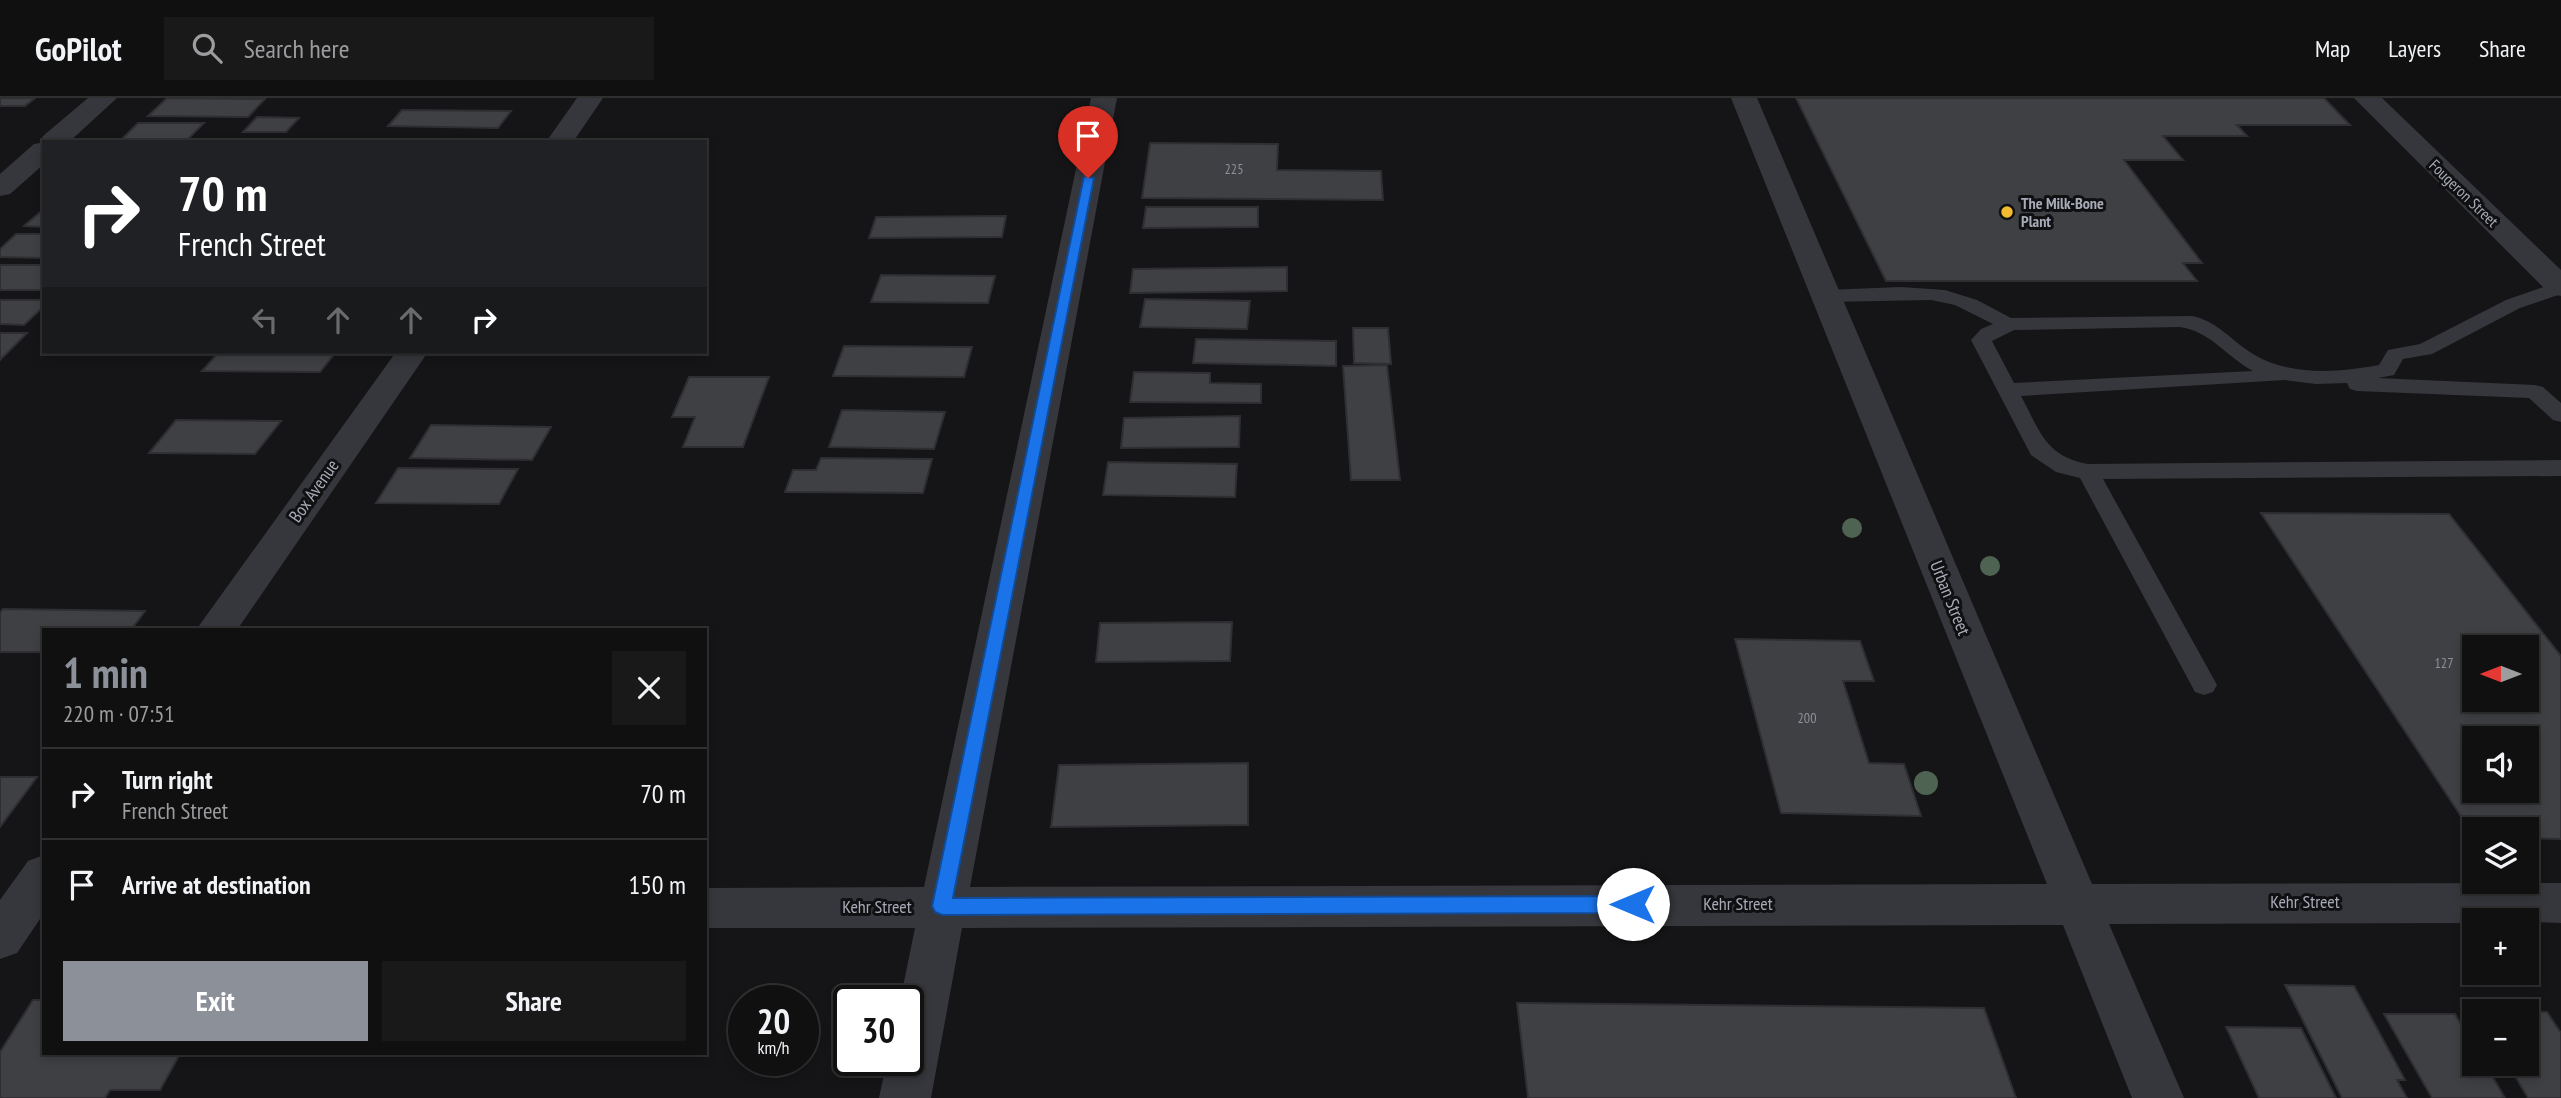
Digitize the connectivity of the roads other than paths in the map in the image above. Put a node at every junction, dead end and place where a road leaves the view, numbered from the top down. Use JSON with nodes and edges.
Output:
{"nodes":[{"id":1,"x":104,"y":98,"type":"edge"},
{"id":2,"x":590,"y":98,"type":"edge"},
{"id":3,"x":1104,"y":98,"type":"edge"},
{"id":4,"x":1744,"y":98,"type":"edge"},
{"id":5,"x":2367,"y":98,"type":"edge"},
{"id":6,"x":55,"y":140,"type":"edge"},
{"id":7,"x":560,"y":140,"type":"edge"},
{"id":8,"x":42,"y":152,"type":"edge"},
{"id":9,"x":0,"y":188,"type":"edge"},
{"id":10,"x":2561,"y":287,"type":"edge"},
{"id":11,"x":1826,"y":296,"type":"junction"},
{"id":12,"x":2010,"y":325,"type":"junction"},
{"id":13,"x":411,"y":354,"type":"edge"},
{"id":14,"x":2326,"y":375,"type":"junction"},
{"id":15,"x":2292,"y":376,"type":"junction"},
{"id":16,"x":2008,"y":390,"type":"junction"},
{"id":17,"x":2561,"y":415,"type":"edge"},
{"id":18,"x":2561,"y":468,"type":"edge"},
{"id":19,"x":2088,"y":472,"type":"junction"},
{"id":20,"x":217,"y":628,"type":"edge"},
{"id":21,"x":2204,"y":685,"type":"dead end"},
{"id":22,"x":2076,"y":902,"type":"junction"},
{"id":23,"x":2561,"y":903,"type":"edge"},
{"id":24,"x":942,"y":906,"type":"junction"},
{"id":25,"x":707,"y":908,"type":"edge"},
{"id":26,"x":905,"y":1098,"type":"edge"},
{"id":27,"x":2158,"y":1098,"type":"edge"}],
"edges":[{"from":1,"to":6,"type":"street"},
{"from":2,"to":7,"type":"street"},
{"from":3,"to":24,"type":"street"},
{"from":4,"to":11,"type":"street","name":"Urban Street"},
{"from":5,"to":10,"type":"street","name":"Fougeron Street"},
{"from":8,"to":9,"type":"street"},
{"from":10,"to":14,"type":"lane"},
{"from":11,"to":12,"type":"lane"},
{"from":11,"to":22,"type":"street","name":"Urban Street"},
{"from":12,"to":15,"type":"lane"},
{"from":12,"to":16,"type":"lane"},
{"from":13,"to":20,"type":"street","name":"Box Avenue"},
{"from":14,"to":15,"type":"lane"},
{"from":14,"to":17,"type":"lane"},
{"from":15,"to":16,"type":"lane"},
{"from":16,"to":19,"type":"lane"},
{"from":18,"to":19,"type":"lane"},
{"from":19,"to":21,"type":"lane"},
{"from":22,"to":23,"type":"street","name":"Kehr Street"},
{"from":22,"to":24,"type":"street","name":"Kehr Street"},
{"from":22,"to":27,"type":"street","name":"Urban Street"},
{"from":24,"to":25,"type":"street","name":"Kehr Street"},
{"from":24,"to":26,"type":"street"}]}
